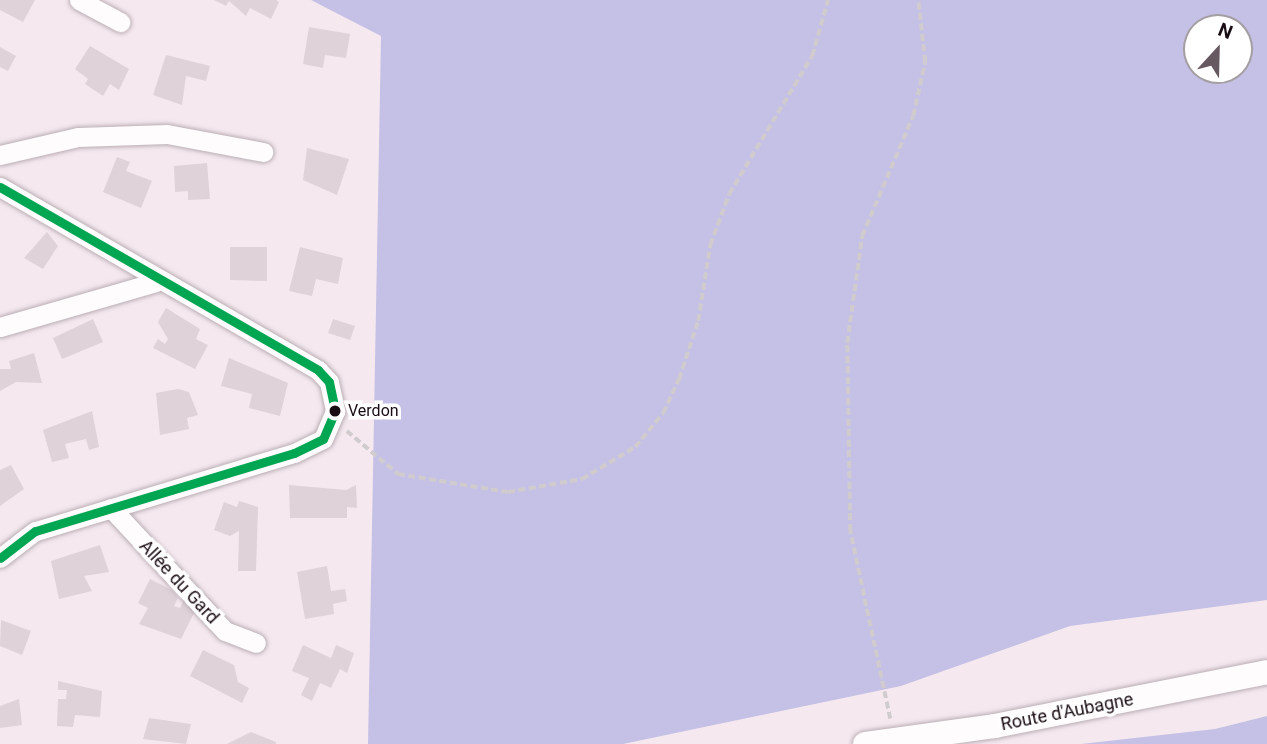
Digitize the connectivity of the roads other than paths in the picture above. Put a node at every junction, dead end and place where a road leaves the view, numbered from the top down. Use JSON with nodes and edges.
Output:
{"nodes":[{"id":1,"x":79,"y":0,"type":"edge"},
{"id":2,"x":120,"y":22,"type":"dead end"},
{"id":3,"x":263,"y":152,"type":"dead end"},
{"id":4,"x":0,"y":155,"type":"edge"},
{"id":5,"x":0,"y":187,"type":"edge"},
{"id":6,"x":156,"y":282,"type":"junction"},
{"id":7,"x":0,"y":327,"type":"edge"},
{"id":8,"x":111,"y":508,"type":"junction"},
{"id":9,"x":0,"y":558,"type":"edge"},
{"id":10,"x":256,"y":643,"type":"dead end"},
{"id":11,"x":1267,"y":672,"type":"edge"},
{"id":12,"x":865,"y":744,"type":"edge"}],
"edges":[{"from":1,"to":2,"type":"street"},
{"from":3,"to":4,"type":"street"},
{"from":5,"to":6,"type":"street"},
{"from":6,"to":7,"type":"street"},
{"from":6,"to":8,"type":"street"},
{"from":8,"to":9,"type":"street"},
{"from":8,"to":10,"type":"street","name":"Allée du Gard"},
{"from":11,"to":12,"type":"main road","name":"Route d'Aubagne"}]}
